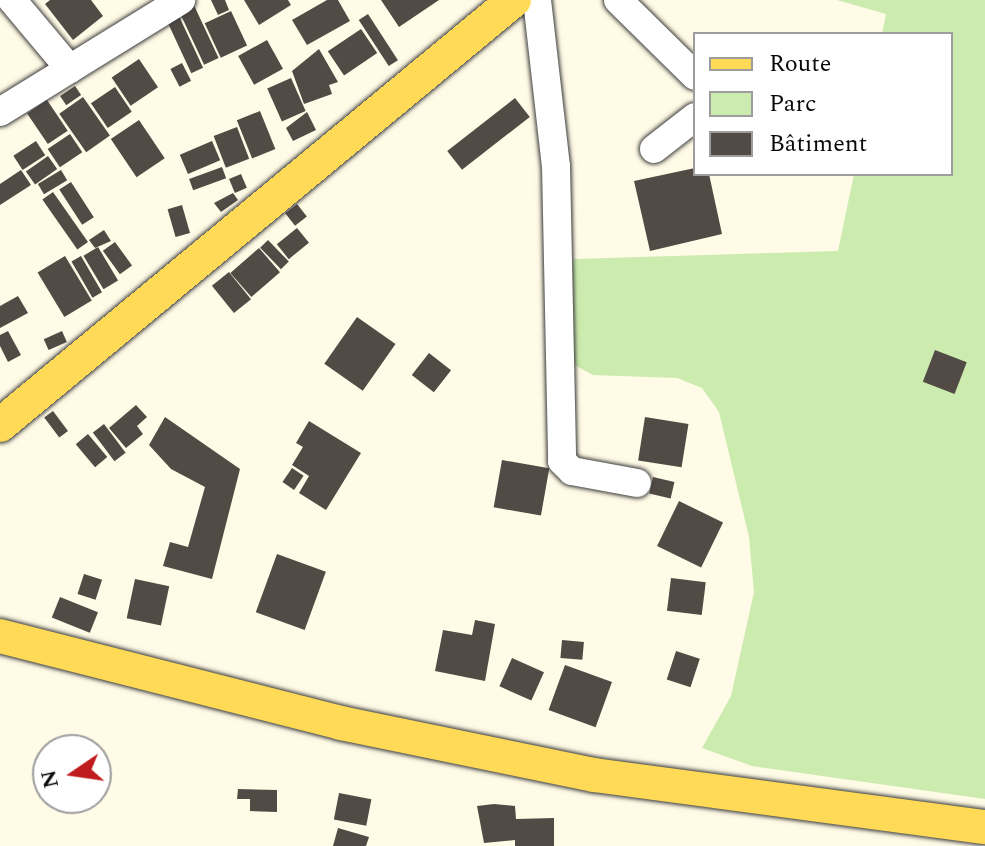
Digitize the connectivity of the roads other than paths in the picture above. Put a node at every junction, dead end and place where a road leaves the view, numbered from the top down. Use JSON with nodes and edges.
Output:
{"nodes":[{"id":1,"x":12,"y":0,"type":"edge"},
{"id":2,"x":181,"y":0,"type":"edge"},
{"id":3,"x":514,"y":0,"type":"edge"},
{"id":4,"x":537,"y":0,"type":"edge"},
{"id":5,"x":618,"y":0,"type":"edge"},
{"id":6,"x":70,"y":69,"type":"junction"},
{"id":7,"x":693,"y":74,"type":"edge"},
{"id":8,"x":0,"y":112,"type":"edge"},
{"id":9,"x":693,"y":119,"type":"edge"},
{"id":10,"x":654,"y":149,"type":"dead end"},
{"id":11,"x":0,"y":425,"type":"edge"},
{"id":12,"x":637,"y":483,"type":"dead end"},
{"id":13,"x":0,"y":636,"type":"edge"},
{"id":14,"x":970,"y":831,"type":"edge"}],
"edges":[{"from":1,"to":6,"type":"street"},
{"from":2,"to":6,"type":"street"},
{"from":3,"to":11,"type":"main road"},
{"from":4,"to":12,"type":"street"},
{"from":5,"to":7,"type":"street"},
{"from":6,"to":8,"type":"street"},
{"from":9,"to":10,"type":"street"},
{"from":13,"to":14,"type":"main road"}]}
